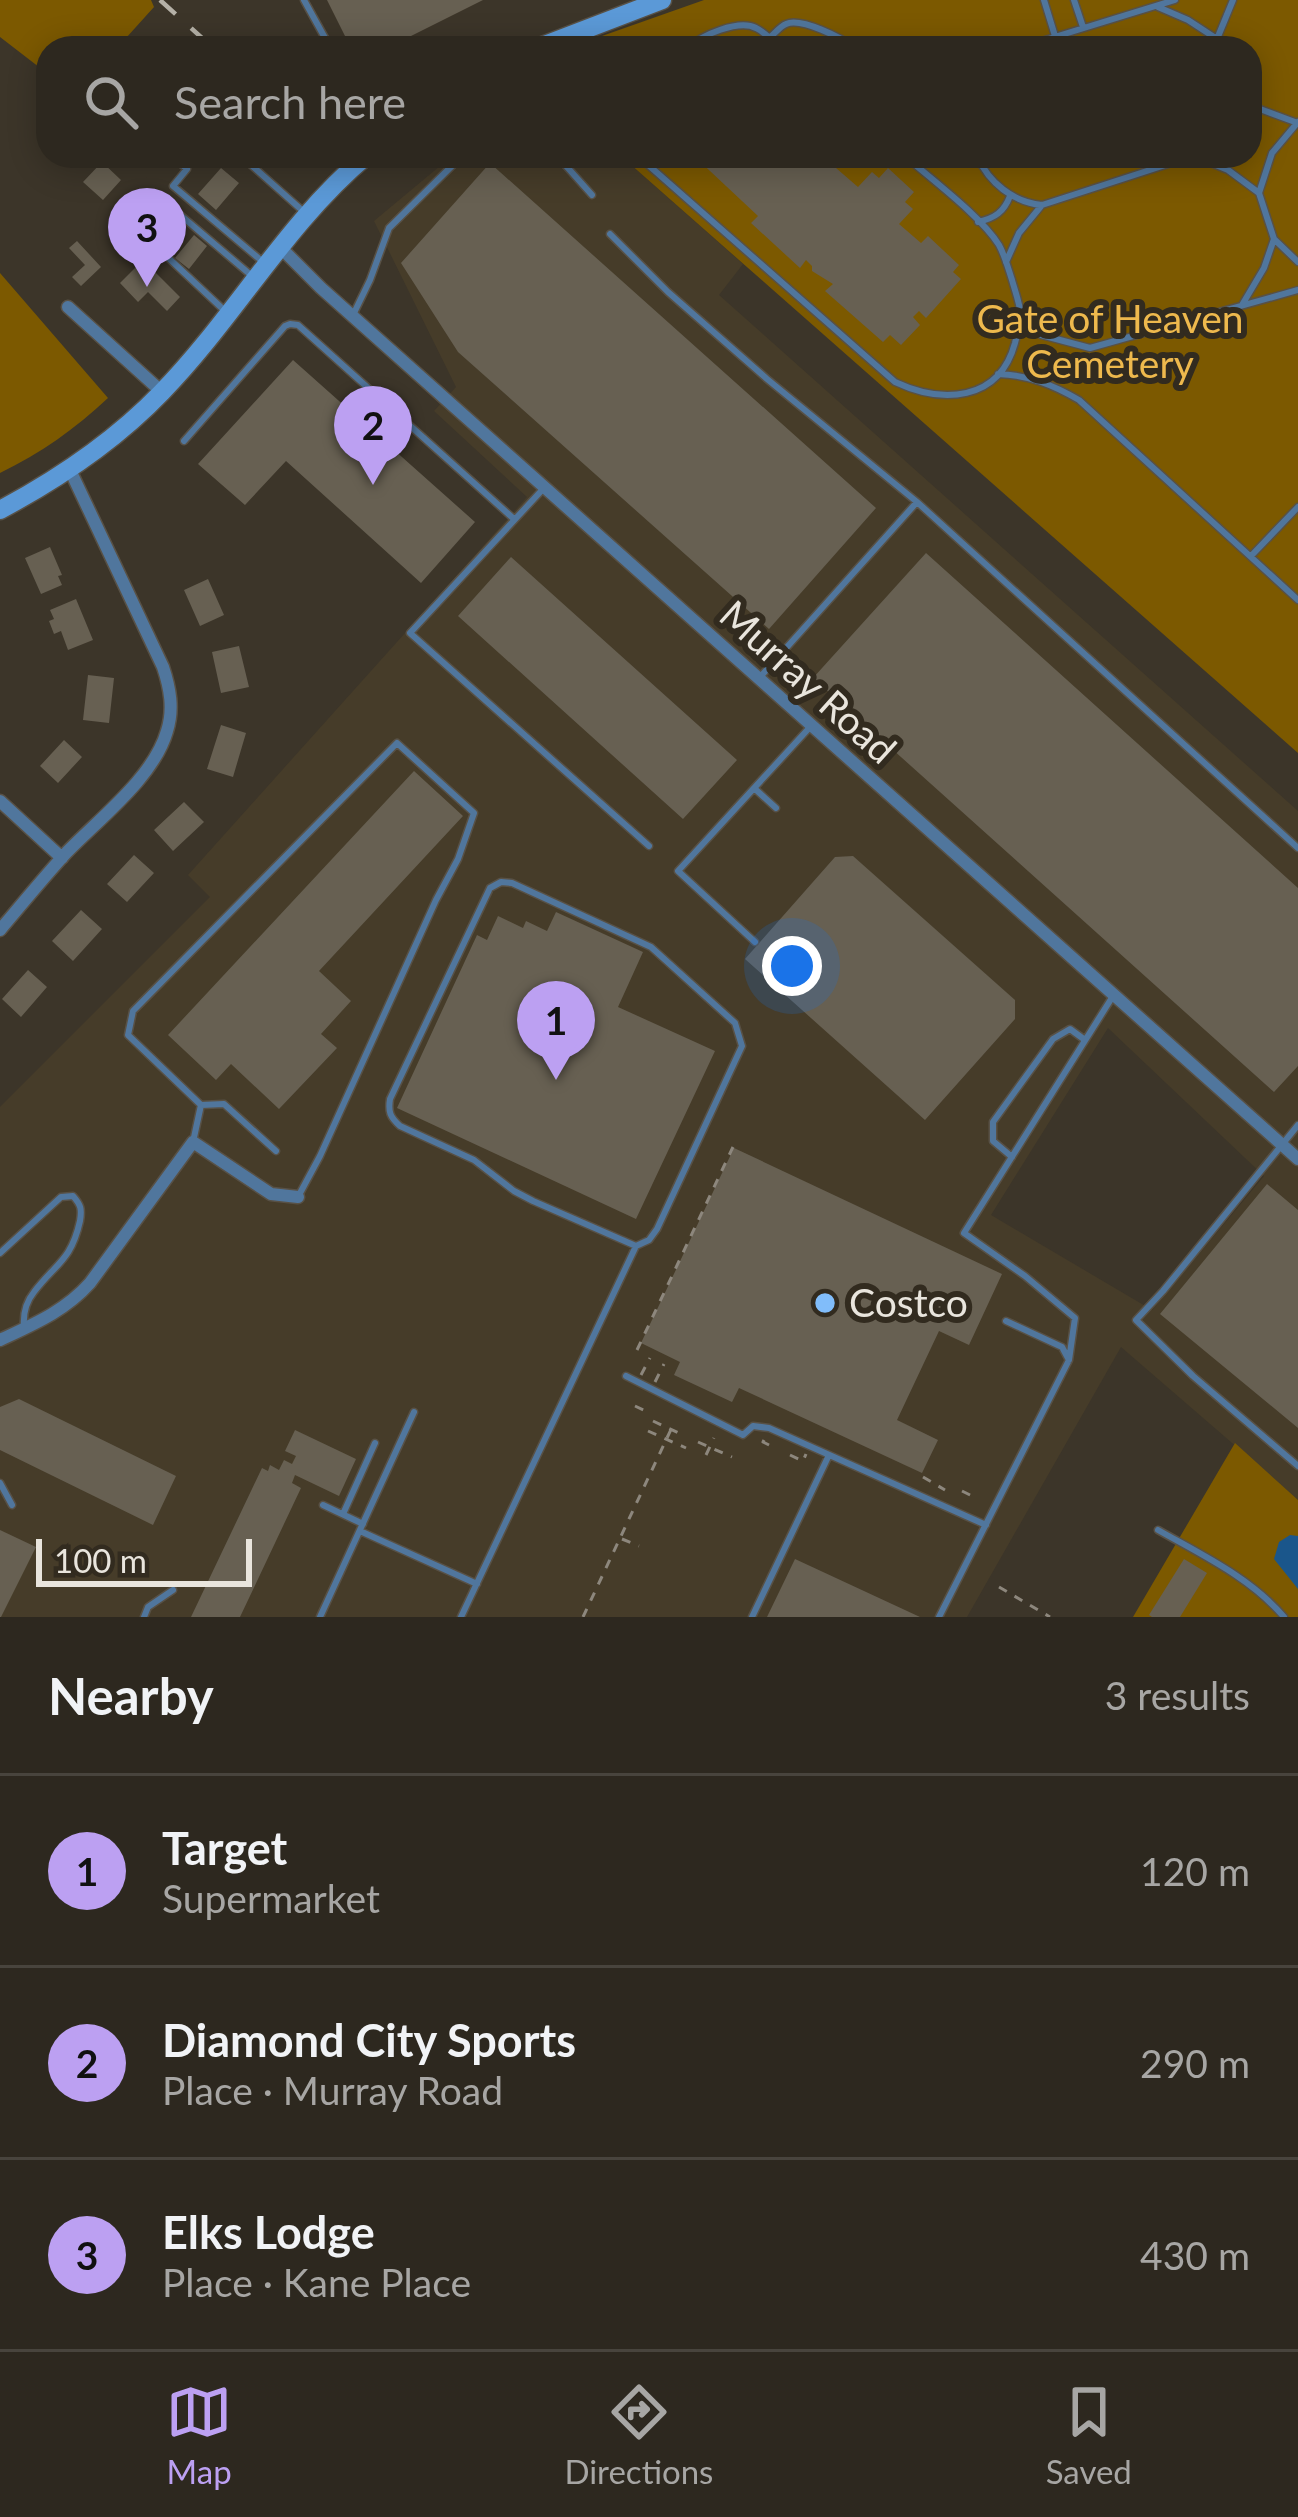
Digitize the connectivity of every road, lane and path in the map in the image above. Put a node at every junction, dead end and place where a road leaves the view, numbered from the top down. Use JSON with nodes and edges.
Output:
{"nodes":[{"id":1,"x":304,"y":0,"type":"edge"},
{"id":2,"x":662,"y":0,"type":"edge"},
{"id":3,"x":1044,"y":0,"type":"edge"},
{"id":4,"x":1074,"y":0,"type":"edge"},
{"id":5,"x":1175,"y":0,"type":"edge"},
{"id":6,"x":1233,"y":0,"type":"edge"},
{"id":7,"x":634,"y":4,"type":"edge"},
{"id":8,"x":1155,"y":6,"type":"junction"},
{"id":9,"x":1083,"y":27,"type":"junction"},
{"id":10,"x":323,"y":36,"type":"edge"},
{"id":11,"x":563,"y":36,"type":"edge"},
{"id":12,"x":709,"y":36,"type":"edge"},
{"id":13,"x":766,"y":36,"type":"edge"},
{"id":14,"x":771,"y":36,"type":"edge"},
{"id":15,"x":834,"y":36,"type":"edge"},
{"id":16,"x":1055,"y":36,"type":"joint"},
{"id":17,"x":1209,"y":36,"type":"edge"},
{"id":18,"x":1222,"y":36,"type":"edge"},
{"id":19,"x":1262,"y":110,"type":"edge"},
{"id":20,"x":1297,"y":122,"type":"edge"},
{"id":21,"x":186,"y":168,"type":"edge"},
{"id":22,"x":254,"y":168,"type":"edge"},
{"id":23,"x":354,"y":168,"type":"edge"},
{"id":24,"x":450,"y":168,"type":"edge"},
{"id":25,"x":568,"y":168,"type":"edge"},
{"id":26,"x":652,"y":168,"type":"edge"},
{"id":27,"x":918,"y":168,"type":"edge"},
{"id":28,"x":982,"y":168,"type":"edge"},
{"id":29,"x":1156,"y":168,"type":"edge"},
{"id":30,"x":1223,"y":168,"type":"edge"},
{"id":31,"x":1258,"y":193,"type":"junction"},
{"id":32,"x":592,"y":195,"type":"dead end"},
{"id":33,"x":1010,"y":196,"type":"junction"},
{"id":34,"x":1042,"y":205,"type":"junction"},
{"id":35,"x":306,"y":214,"type":"junction"},
{"id":36,"x":978,"y":222,"type":"junction"},
{"id":37,"x":610,"y":234,"type":"dead end"},
{"id":38,"x":1274,"y":239,"type":"junction"},
{"id":39,"x":280,"y":247,"type":"junction"},
{"id":40,"x":1006,"y":262,"type":"junction"},
{"id":41,"x":1298,"y":262,"type":"edge"},
{"id":42,"x":260,"y":272,"type":"junction"},
{"id":43,"x":1298,"y":290,"type":"edge"},
{"id":44,"x":1242,"y":305,"type":"junction"},
{"id":45,"x":68,"y":308,"type":"dead end"},
{"id":46,"x":227,"y":314,"type":"junction"},
{"id":47,"x":353,"y":315,"type":"junction"},
{"id":48,"x":1022,"y":319,"type":"junction"},
{"id":49,"x":998,"y":374,"type":"junction"},
{"id":50,"x":162,"y":392,"type":"junction"},
{"id":51,"x":184,"y":441,"type":"dead end"},
{"id":52,"x":70,"y":470,"type":"junction"},
{"id":53,"x":545,"y":486,"type":"junction"},
{"id":54,"x":917,"y":502,"type":"junction"},
{"id":55,"x":1298,"y":506,"type":"edge"},
{"id":56,"x":0,"y":510,"type":"edge"},
{"id":57,"x":514,"y":519,"type":"junction"},
{"id":58,"x":1250,"y":557,"type":"junction"},
{"id":59,"x":1298,"y":600,"type":"edge"},
{"id":60,"x":758,"y":678,"type":"junction"},
{"id":61,"x":812,"y":726,"type":"junction"},
{"id":62,"x":754,"y":788,"type":"junction"},
{"id":63,"x":0,"y":801,"type":"edge"},
{"id":64,"x":776,"y":808,"type":"dead end"},
{"id":65,"x":649,"y":846,"type":"dead end"},
{"id":66,"x":1298,"y":848,"type":"edge"},
{"id":67,"x":62,"y":858,"type":"junction"},
{"id":68,"x":0,"y":930,"type":"edge"},
{"id":69,"x":755,"y":942,"type":"dead end"},
{"id":70,"x":1113,"y":996,"type":"junction"},
{"id":71,"x":1085,"y":1040,"type":"junction"},
{"id":72,"x":201,"y":1106,"type":"junction"},
{"id":73,"x":1298,"y":1125,"type":"edge"},
{"id":74,"x":193,"y":1142,"type":"junction"},
{"id":75,"x":1282,"y":1145,"type":"junction"},
{"id":76,"x":733,"y":1147,"type":"dead end"},
{"id":77,"x":276,"y":1151,"type":"dead end"},
{"id":78,"x":1012,"y":1156,"type":"junction"},
{"id":79,"x":1298,"y":1159,"type":"edge"},
{"id":80,"x":298,"y":1197,"type":"joint"},
{"id":81,"x":636,"y":1246,"type":"junction"},
{"id":82,"x":0,"y":1253,"type":"edge"},
{"id":83,"x":1006,"y":1321,"type":"dead end"},
{"id":84,"x":24,"y":1329,"type":"junction"},
{"id":85,"x":0,"y":1340,"type":"edge"},
{"id":86,"x":637,"y":1350,"type":"dead end"},
{"id":87,"x":650,"y":1358,"type":"dead end"},
{"id":88,"x":1069,"y":1360,"type":"junction"},
{"id":89,"x":664,"y":1364,"type":"dead end"},
{"id":90,"x":645,"y":1368,"type":"dead end"},
{"id":91,"x":659,"y":1375,"type":"dead end"},
{"id":92,"x":626,"y":1376,"type":"dead end"},
{"id":93,"x":635,"y":1406,"type":"dead end"},
{"id":94,"x":414,"y":1412,"type":"dead end"},
{"id":95,"x":648,"y":1412,"type":"dead end"},
{"id":96,"x":653,"y":1421,"type":"dead end"},
{"id":97,"x":673,"y":1426,"type":"junction"},
{"id":98,"x":649,"y":1431,"type":"dead end"},
{"id":99,"x":683,"y":1435,"type":"dead end"},
{"id":100,"x":714,"y":1438,"type":"dead end"},
{"id":101,"x":666,"y":1439,"type":"junction"},
{"id":102,"x":698,"y":1442,"type":"dead end"},
{"id":103,"x":375,"y":1443,"type":"dead end"},
{"id":104,"x":764,"y":1443,"type":"dead end"},
{"id":105,"x":710,"y":1447,"type":"junction"},
{"id":106,"x":686,"y":1448,"type":"dead end"},
{"id":107,"x":775,"y":1448,"type":"dead end"},
{"id":108,"x":806,"y":1453,"type":"dead end"},
{"id":109,"x":706,"y":1455,"type":"dead end"},
{"id":110,"x":790,"y":1455,"type":"dead end"},
{"id":111,"x":829,"y":1455,"type":"junction"},
{"id":112,"x":731,"y":1457,"type":"dead end"},
{"id":113,"x":1298,"y":1466,"type":"edge"},
{"id":114,"x":923,"y":1477,"type":"dead end"},
{"id":115,"x":0,"y":1484,"type":"edge"},
{"id":116,"x":945,"y":1490,"type":"dead end"},
{"id":117,"x":962,"y":1491,"type":"dead end"},
{"id":118,"x":976,"y":1498,"type":"dead end"},
{"id":119,"x":12,"y":1505,"type":"dead end"},
{"id":120,"x":323,"y":1505,"type":"dead end"},
{"id":121,"x":343,"y":1514,"type":"junction"},
{"id":122,"x":986,"y":1525,"type":"junction"},
{"id":123,"x":361,"y":1527,"type":"junction"},
{"id":124,"x":1158,"y":1530,"type":"dead end"},
{"id":125,"x":620,"y":1538,"type":"junction"},
{"id":126,"x":640,"y":1546,"type":"dead end"},
{"id":127,"x":477,"y":1584,"type":"junction"},
{"id":128,"x":1000,"y":1587,"type":"dead end"},
{"id":129,"x":173,"y":1590,"type":"dead end"},
{"id":130,"x":144,"y":1617,"type":"edge"},
{"id":131,"x":320,"y":1617,"type":"edge"},
{"id":132,"x":461,"y":1617,"type":"edge"},
{"id":133,"x":583,"y":1617,"type":"edge"},
{"id":134,"x":752,"y":1617,"type":"edge"},
{"id":135,"x":939,"y":1617,"type":"edge"},
{"id":136,"x":1050,"y":1617,"type":"edge"},
{"id":137,"x":1284,"y":1617,"type":"edge"}],
"edges":[{"from":1,"to":10,"type":"lane"},
{"from":2,"to":7,"type":"main road"},
{"from":3,"to":16,"type":"lane"},
{"from":4,"to":9,"type":"lane"},
{"from":5,"to":8,"type":"lane"},
{"from":6,"to":18,"type":"lane"},
{"from":7,"to":11,"type":"main road"},
{"from":8,"to":9,"type":"lane"},
{"from":8,"to":17,"type":"lane"},
{"from":9,"to":16,"type":"lane"},
{"from":12,"to":13,"type":"lane"},
{"from":14,"to":15,"type":"lane"},
{"from":19,"to":20,"type":"lane"},
{"from":20,"to":31,"type":"lane"},
{"from":21,"to":42,"type":"lane"},
{"from":22,"to":35,"type":"lane"},
{"from":23,"to":35,"type":"main road"},
{"from":24,"to":47,"type":"lane"},
{"from":25,"to":32,"type":"lane"},
{"from":26,"to":49,"type":"lane"},
{"from":27,"to":36,"type":"lane"},
{"from":28,"to":33,"type":"lane"},
{"from":29,"to":34,"type":"lane"},
{"from":30,"to":31,"type":"lane"},
{"from":31,"to":38,"type":"lane"},
{"from":33,"to":34,"type":"lane"},
{"from":33,"to":36,"type":"lane"},
{"from":34,"to":40,"type":"lane"},
{"from":35,"to":39,"type":"main road"},
{"from":36,"to":40,"type":"lane"},
{"from":37,"to":54,"type":"lane"},
{"from":38,"to":41,"type":"lane"},
{"from":38,"to":44,"type":"lane"},
{"from":39,"to":42,"type":"main road"},
{"from":39,"to":47,"type":"street","name":"Murray Road"},
{"from":40,"to":48,"type":"lane"},
{"from":42,"to":46,"type":"main road"},
{"from":42,"to":46,"type":"lane"},
{"from":43,"to":44,"type":"lane"},
{"from":44,"to":48,"type":"lane"},
{"from":45,"to":50,"type":"street"},
{"from":46,"to":50,"type":"main road"},
{"from":47,"to":53,"type":"street","name":"Murray Road"},
{"from":48,"to":49,"type":"lane"},
{"from":49,"to":58,"type":"lane"},
{"from":50,"to":52,"type":"main road"},
{"from":51,"to":57,"type":"lane"},
{"from":52,"to":56,"type":"main road"},
{"from":52,"to":67,"type":"street"},
{"from":53,"to":57,"type":"lane"},
{"from":53,"to":60,"type":"street","name":"Murray Road"},
{"from":54,"to":60,"type":"lane"},
{"from":54,"to":66,"type":"lane"},
{"from":55,"to":58,"type":"lane"},
{"from":57,"to":65,"type":"lane"},
{"from":58,"to":59,"type":"lane"},
{"from":60,"to":61,"type":"street","name":"Murray Road"},
{"from":61,"to":62,"type":"lane"},
{"from":61,"to":70,"type":"street","name":"Murray Road"},
{"from":62,"to":64,"type":"lane"},
{"from":62,"to":69,"type":"lane"},
{"from":63,"to":67,"type":"street"},
{"from":67,"to":68,"type":"street"},
{"from":70,"to":71,"type":"lane"},
{"from":70,"to":75,"type":"street","name":"Murray Road"},
{"from":71,"to":78,"type":"lane"},
{"from":71,"to":78,"type":"lane"},
{"from":72,"to":74,"type":"lane"},
{"from":72,"to":77,"type":"lane"},
{"from":72,"to":80,"type":"lane"},
{"from":73,"to":75,"type":"lane"},
{"from":74,"to":80,"type":"street"},
{"from":74,"to":84,"type":"street"},
{"from":75,"to":79,"type":"street","name":"Murray Road"},
{"from":75,"to":113,"type":"lane"},
{"from":76,"to":86,"type":"path"},
{"from":78,"to":88,"type":"lane"},
{"from":81,"to":81,"type":"lane"},
{"from":81,"to":127,"type":"lane"},
{"from":82,"to":84,"type":"lane"},
{"from":83,"to":88,"type":"lane"},
{"from":84,"to":85,"type":"street"},
{"from":87,"to":90,"type":"path"},
{"from":88,"to":122,"type":"lane"},
{"from":89,"to":91,"type":"path"},
{"from":92,"to":111,"type":"lane"},
{"from":93,"to":95,"type":"path"},
{"from":94,"to":123,"type":"lane"},
{"from":96,"to":97,"type":"path"},
{"from":97,"to":99,"type":"path"},
{"from":97,"to":101,"type":"path"},
{"from":98,"to":101,"type":"path"},
{"from":100,"to":105,"type":"path"},
{"from":101,"to":106,"type":"path"},
{"from":101,"to":125,"type":"path"},
{"from":102,"to":105,"type":"path"},
{"from":103,"to":121,"type":"lane"},
{"from":104,"to":107,"type":"path"},
{"from":105,"to":109,"type":"path"},
{"from":105,"to":112,"type":"path"},
{"from":108,"to":110,"type":"path"},
{"from":111,"to":122,"type":"lane"},
{"from":111,"to":134,"type":"lane"},
{"from":114,"to":116,"type":"path"},
{"from":115,"to":119,"type":"lane"},
{"from":117,"to":118,"type":"path"},
{"from":120,"to":121,"type":"lane"},
{"from":121,"to":123,"type":"lane"},
{"from":122,"to":135,"type":"lane"},
{"from":123,"to":127,"type":"lane"},
{"from":123,"to":131,"type":"lane"},
{"from":124,"to":137,"type":"lane"},
{"from":125,"to":126,"type":"path"},
{"from":125,"to":133,"type":"path"},
{"from":127,"to":132,"type":"lane"},
{"from":128,"to":136,"type":"path"},
{"from":129,"to":130,"type":"lane"}]}
